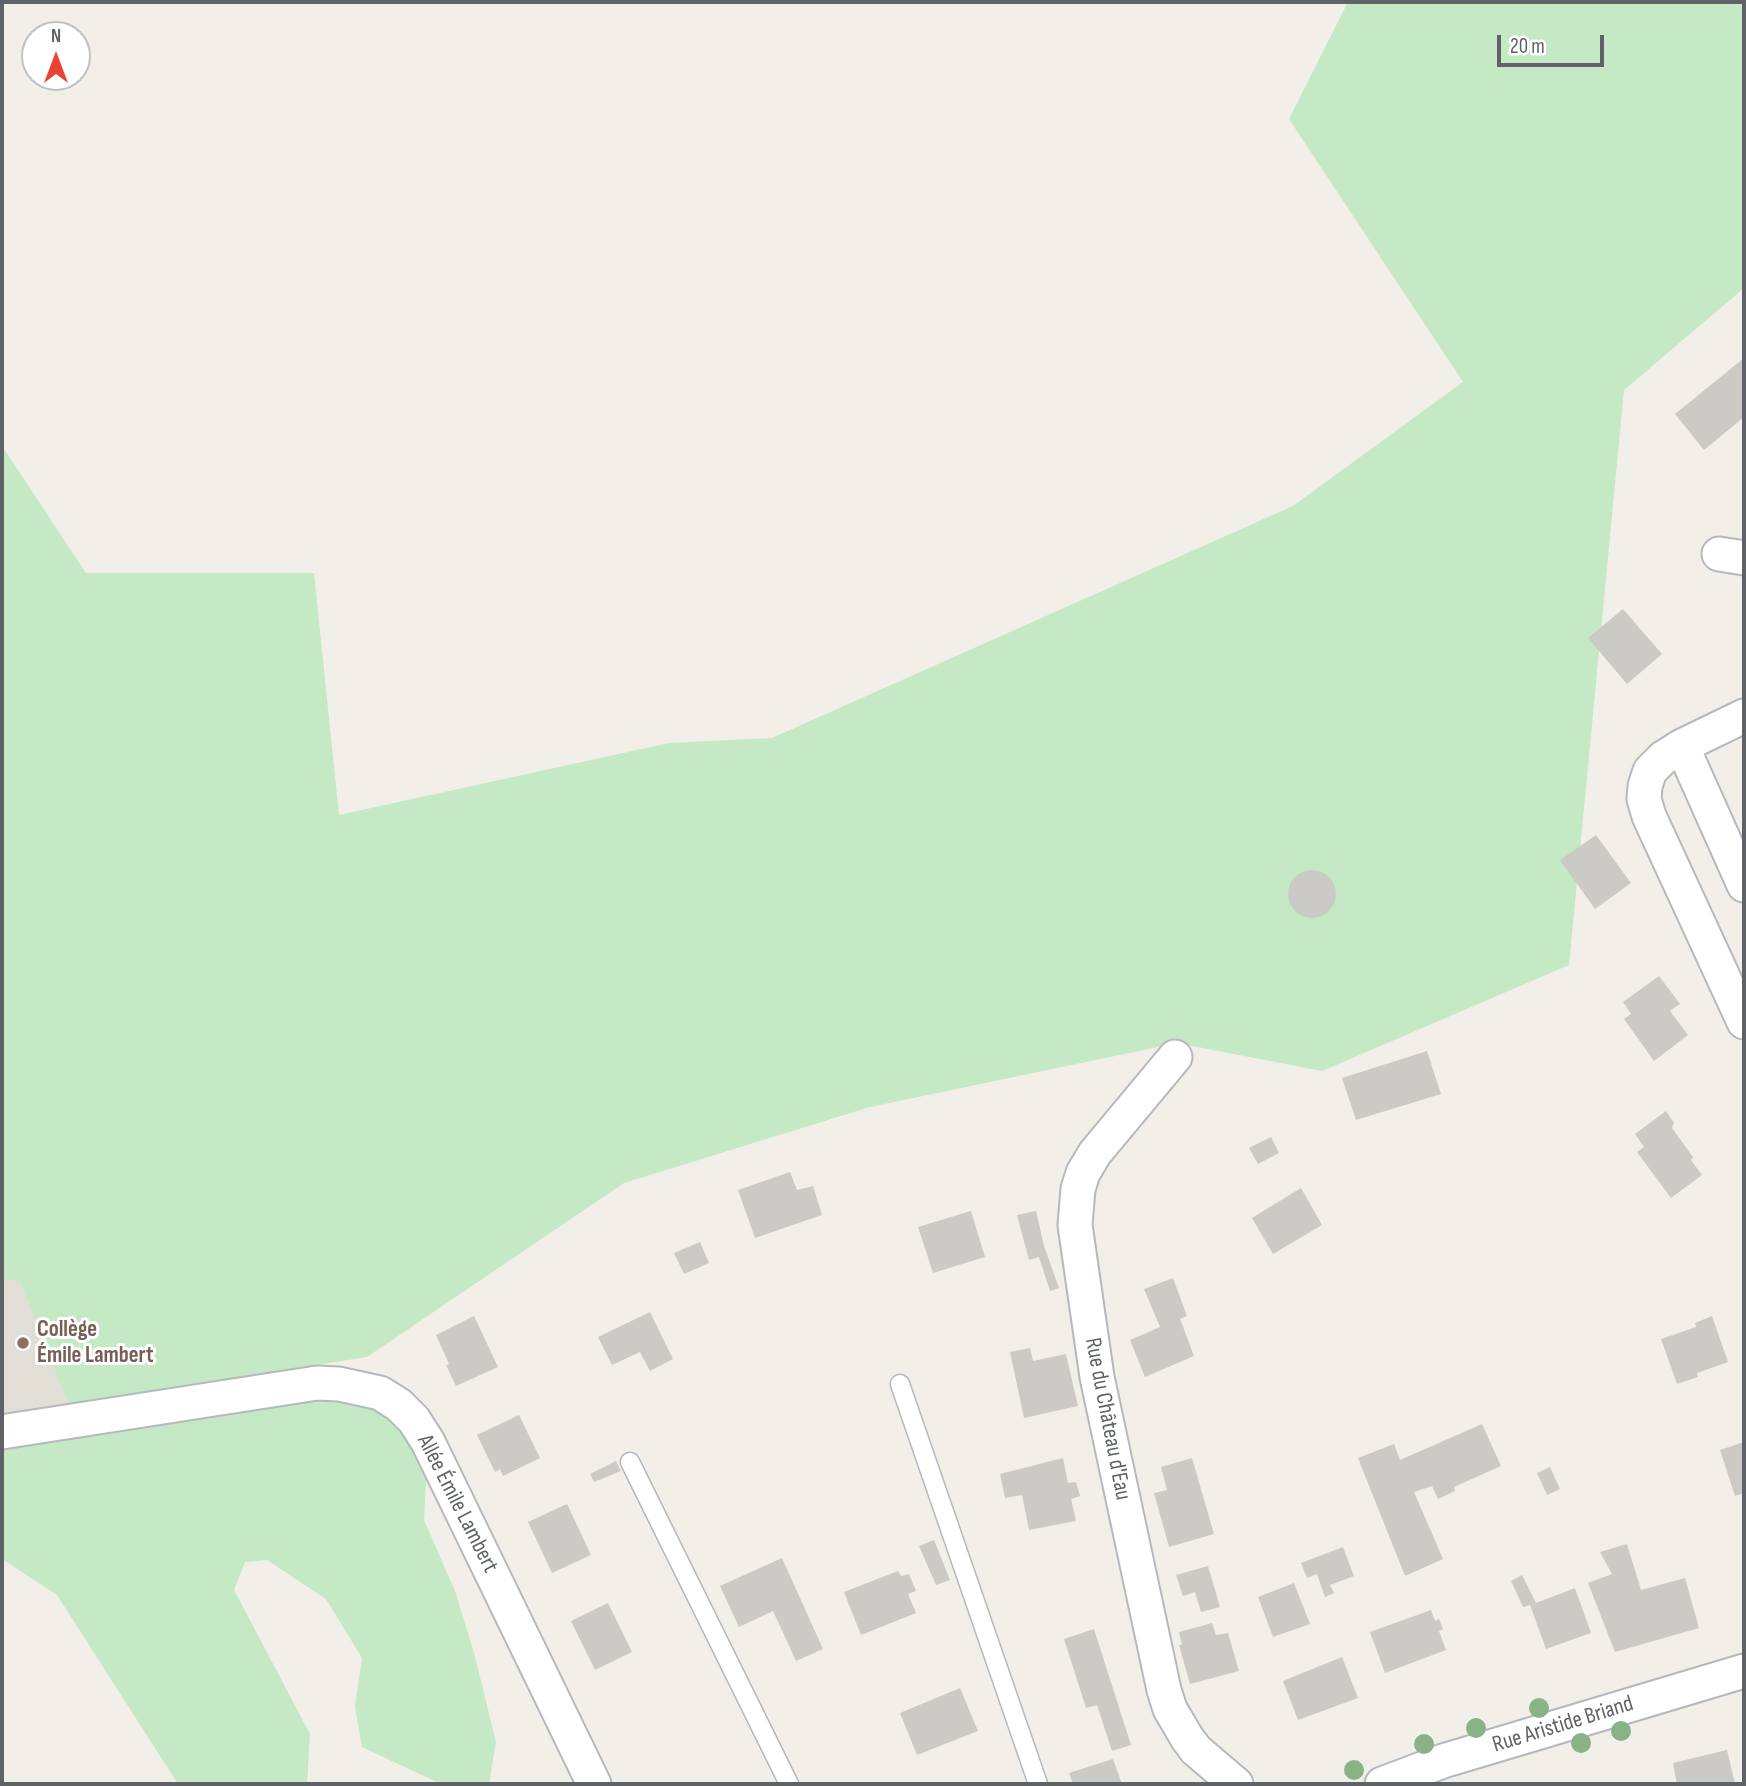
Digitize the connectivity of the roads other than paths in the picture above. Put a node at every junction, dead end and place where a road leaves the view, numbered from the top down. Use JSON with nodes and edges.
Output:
{"nodes":[{"id":1,"x":1744,"y":716,"type":"edge"},
{"id":2,"x":1682,"y":746,"type":"junction"},
{"id":3,"x":1744,"y":885,"type":"edge"},
{"id":4,"x":1744,"y":1022,"type":"edge"},
{"id":5,"x":1175,"y":1057,"type":"dead end"},
{"id":6,"x":900,"y":1384,"type":"dead end"},
{"id":7,"x":2,"y":1432,"type":"edge"},
{"id":8,"x":630,"y":1462,"type":"dead end"},
{"id":9,"x":1744,"y":1671,"type":"edge"},
{"id":10,"x":594,"y":1784,"type":"edge"},
{"id":11,"x":789,"y":1784,"type":"edge"},
{"id":12,"x":1038,"y":1784,"type":"edge"},
{"id":13,"x":1236,"y":1784,"type":"edge"},
{"id":14,"x":1382,"y":1784,"type":"edge"}],
"edges":[{"from":1,"to":2,"type":"street"},
{"from":2,"to":3,"type":"street"},
{"from":2,"to":4,"type":"street"},
{"from":5,"to":13,"type":"street","name":"Rue du Château d'Eau"},
{"from":6,"to":12,"type":"lane"},
{"from":7,"to":10,"type":"street","name":"Allée Émile Lambert"},
{"from":8,"to":11,"type":"lane"},
{"from":9,"to":14,"type":"street","name":"Rue Aristide Briand"}]}
